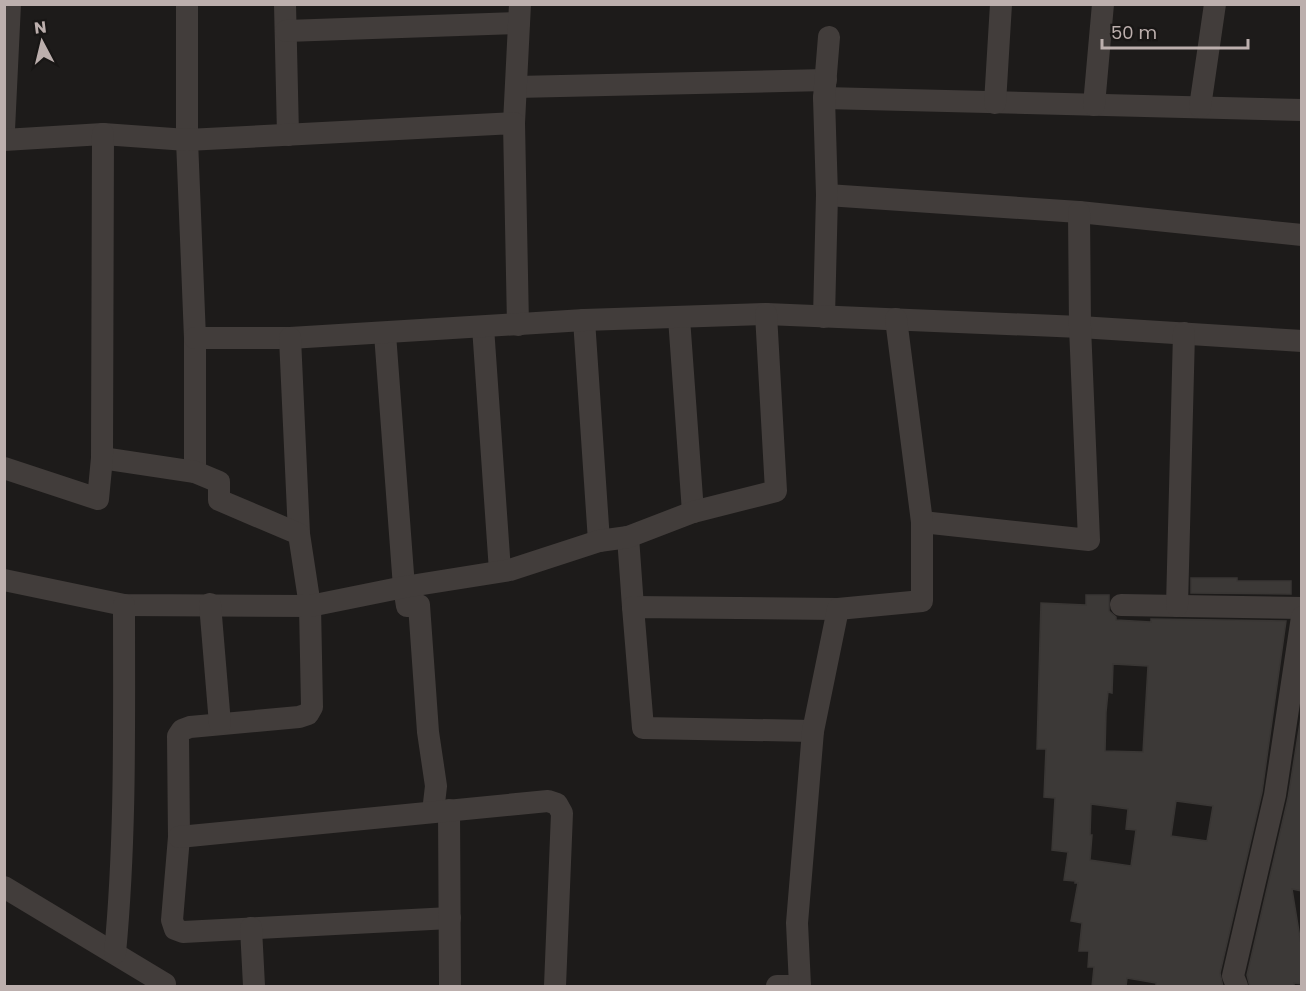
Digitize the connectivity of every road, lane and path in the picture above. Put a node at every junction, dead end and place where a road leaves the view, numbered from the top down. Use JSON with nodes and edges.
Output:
{"nodes":[{"id":1,"x":10,"y":4,"type":"edge"},
{"id":2,"x":187,"y":4,"type":"edge"},
{"id":3,"x":285,"y":4,"type":"edge"},
{"id":4,"x":1001,"y":4,"type":"edge"},
{"id":5,"x":1103,"y":4,"type":"edge"},
{"id":6,"x":1215,"y":4,"type":"edge"},
{"id":7,"x":520,"y":14,"type":"edge"},
{"id":8,"x":286,"y":31,"type":"junction"},
{"id":9,"x":829,"y":37,"type":"dead end"},
{"id":10,"x":516,"y":87,"type":"junction"},
{"id":11,"x":825,"y":89,"type":"junction"},
{"id":12,"x":995,"y":103,"type":"junction"},
{"id":13,"x":1094,"y":105,"type":"junction"},
{"id":14,"x":1200,"y":108,"type":"junction"},
{"id":15,"x":1302,"y":110,"type":"edge"},
{"id":16,"x":514,"y":123,"type":"junction"},
{"id":17,"x":4,"y":130,"type":"edge"},
{"id":18,"x":103,"y":134,"type":"junction"},
{"id":19,"x":288,"y":135,"type":"junction"},
{"id":20,"x":4,"y":140,"type":"edge"},
{"id":21,"x":187,"y":140,"type":"junction"},
{"id":22,"x":827,"y":195,"type":"junction"},
{"id":23,"x":1079,"y":212,"type":"junction"},
{"id":24,"x":1302,"y":235,"type":"edge"},
{"id":25,"x":766,"y":314,"type":"junction"},
{"id":26,"x":824,"y":317,"type":"junction"},
{"id":27,"x":678,"y":318,"type":"junction"},
{"id":28,"x":896,"y":319,"type":"junction"},
{"id":29,"x":584,"y":321,"type":"junction"},
{"id":30,"x":518,"y":325,"type":"junction"},
{"id":31,"x":483,"y":327,"type":"junction"},
{"id":32,"x":1080,"y":327,"type":"junction"},
{"id":33,"x":1184,"y":333,"type":"junction"},
{"id":34,"x":385,"y":334,"type":"junction"},
{"id":35,"x":195,"y":338,"type":"junction"},
{"id":36,"x":290,"y":338,"type":"junction"},
{"id":37,"x":1302,"y":340,"type":"edge"},
{"id":38,"x":102,"y":458,"type":"junction"},
{"id":39,"x":4,"y":468,"type":"edge"},
{"id":40,"x":195,"y":472,"type":"junction"},
{"id":41,"x":693,"y":512,"type":"junction"},
{"id":42,"x":922,"y":522,"type":"junction"},
{"id":43,"x":299,"y":534,"type":"junction"},
{"id":44,"x":628,"y":537,"type":"junction"},
{"id":45,"x":599,"y":541,"type":"junction"},
{"id":46,"x":500,"y":571,"type":"junction"},
{"id":47,"x":4,"y":580,"type":"edge"},
{"id":48,"x":404,"y":587,"type":"junction"},
{"id":49,"x":210,"y":604,"type":"junction"},
{"id":50,"x":124,"y":605,"type":"junction"},
{"id":51,"x":1121,"y":605,"type":"dead end"},
{"id":52,"x":310,"y":606,"type":"junction"},
{"id":53,"x":1176,"y":606,"type":"junction"},
{"id":54,"x":633,"y":607,"type":"junction"},
{"id":55,"x":1302,"y":608,"type":"edge"},
{"id":56,"x":838,"y":609,"type":"junction"},
{"id":57,"x":1302,"y":617,"type":"edge"},
{"id":58,"x":1296,"y":682,"type":"edge"},
{"id":59,"x":220,"y":724,"type":"junction"},
{"id":60,"x":813,"y":731,"type":"junction"},
{"id":61,"x":441,"y":811,"type":"junction"},
{"id":62,"x":178,"y":837,"type":"junction"},
{"id":63,"x":4,"y":887,"type":"edge"},
{"id":64,"x":450,"y":918,"type":"junction"},
{"id":65,"x":251,"y":928,"type":"junction"},
{"id":66,"x":115,"y":953,"type":"junction"},
{"id":67,"x":165,"y":979,"type":"edge"},
{"id":68,"x":800,"y":986,"type":"edge"},
{"id":69,"x":254,"y":987,"type":"edge"},
{"id":70,"x":450,"y":987,"type":"edge"},
{"id":71,"x":555,"y":987,"type":"edge"},
{"id":72,"x":777,"y":987,"type":"edge"},
{"id":73,"x":1237,"y":987,"type":"edge"}],
"edges":[{"from":1,"to":17,"type":"street"},
{"from":2,"to":21,"type":"street"},
{"from":3,"to":8,"type":"street"},
{"from":4,"to":12,"type":"street"},
{"from":5,"to":13,"type":"street"},
{"from":6,"to":14,"type":"street"},
{"from":7,"to":8,"type":"street"},
{"from":7,"to":10,"type":"street"},
{"from":8,"to":19,"type":"street"},
{"from":9,"to":11,"type":"street"},
{"from":10,"to":11,"type":"street"},
{"from":10,"to":16,"type":"street"},
{"from":11,"to":12,"type":"street"},
{"from":11,"to":22,"type":"street"},
{"from":12,"to":13,"type":"street"},
{"from":13,"to":14,"type":"street"},
{"from":14,"to":15,"type":"street"},
{"from":16,"to":19,"type":"street"},
{"from":16,"to":30,"type":"street"},
{"from":18,"to":20,"type":"street"},
{"from":18,"to":21,"type":"street"},
{"from":18,"to":38,"type":"street"},
{"from":19,"to":21,"type":"street"},
{"from":21,"to":35,"type":"street"},
{"from":22,"to":23,"type":"street"},
{"from":22,"to":26,"type":"street"},
{"from":23,"to":24,"type":"street"},
{"from":23,"to":32,"type":"street"},
{"from":25,"to":26,"type":"street"},
{"from":25,"to":27,"type":"street"},
{"from":25,"to":41,"type":"street"},
{"from":26,"to":28,"type":"street"},
{"from":27,"to":29,"type":"street"},
{"from":27,"to":41,"type":"street"},
{"from":28,"to":32,"type":"street"},
{"from":28,"to":42,"type":"street"},
{"from":29,"to":30,"type":"street"},
{"from":29,"to":45,"type":"street"},
{"from":30,"to":31,"type":"street"},
{"from":31,"to":34,"type":"street"},
{"from":31,"to":46,"type":"street"},
{"from":32,"to":33,"type":"street"},
{"from":32,"to":42,"type":"street"},
{"from":33,"to":37,"type":"street"},
{"from":33,"to":53,"type":"street"},
{"from":34,"to":36,"type":"street"},
{"from":34,"to":48,"type":"street"},
{"from":35,"to":36,"type":"street"},
{"from":35,"to":40,"type":"street"},
{"from":36,"to":43,"type":"street"},
{"from":38,"to":39,"type":"street"},
{"from":38,"to":40,"type":"street"},
{"from":40,"to":43,"type":"street"},
{"from":41,"to":44,"type":"street"},
{"from":42,"to":56,"type":"street"},
{"from":43,"to":52,"type":"street"},
{"from":44,"to":45,"type":"street"},
{"from":44,"to":54,"type":"street"},
{"from":45,"to":46,"type":"street"},
{"from":46,"to":48,"type":"street"},
{"from":47,"to":50,"type":"street"},
{"from":48,"to":52,"type":"street"},
{"from":48,"to":61,"type":"street"},
{"from":49,"to":50,"type":"street"},
{"from":49,"to":52,"type":"street"},
{"from":49,"to":59,"type":"street"},
{"from":50,"to":66,"type":"street"},
{"from":51,"to":53,"type":"street"},
{"from":52,"to":59,"type":"street"},
{"from":53,"to":55,"type":"street"},
{"from":54,"to":56,"type":"street"},
{"from":54,"to":60,"type":"street"},
{"from":56,"to":60,"type":"street"},
{"from":57,"to":58,"type":"street"},
{"from":58,"to":73,"type":"street"},
{"from":59,"to":62,"type":"street"},
{"from":60,"to":68,"type":"street"},
{"from":61,"to":62,"type":"street"},
{"from":61,"to":64,"type":"street"},
{"from":61,"to":71,"type":"street"},
{"from":62,"to":65,"type":"street"},
{"from":63,"to":66,"type":"street"},
{"from":64,"to":65,"type":"street"},
{"from":64,"to":70,"type":"street"},
{"from":65,"to":69,"type":"street"},
{"from":66,"to":67,"type":"street"},
{"from":68,"to":72,"type":"street"}]}
